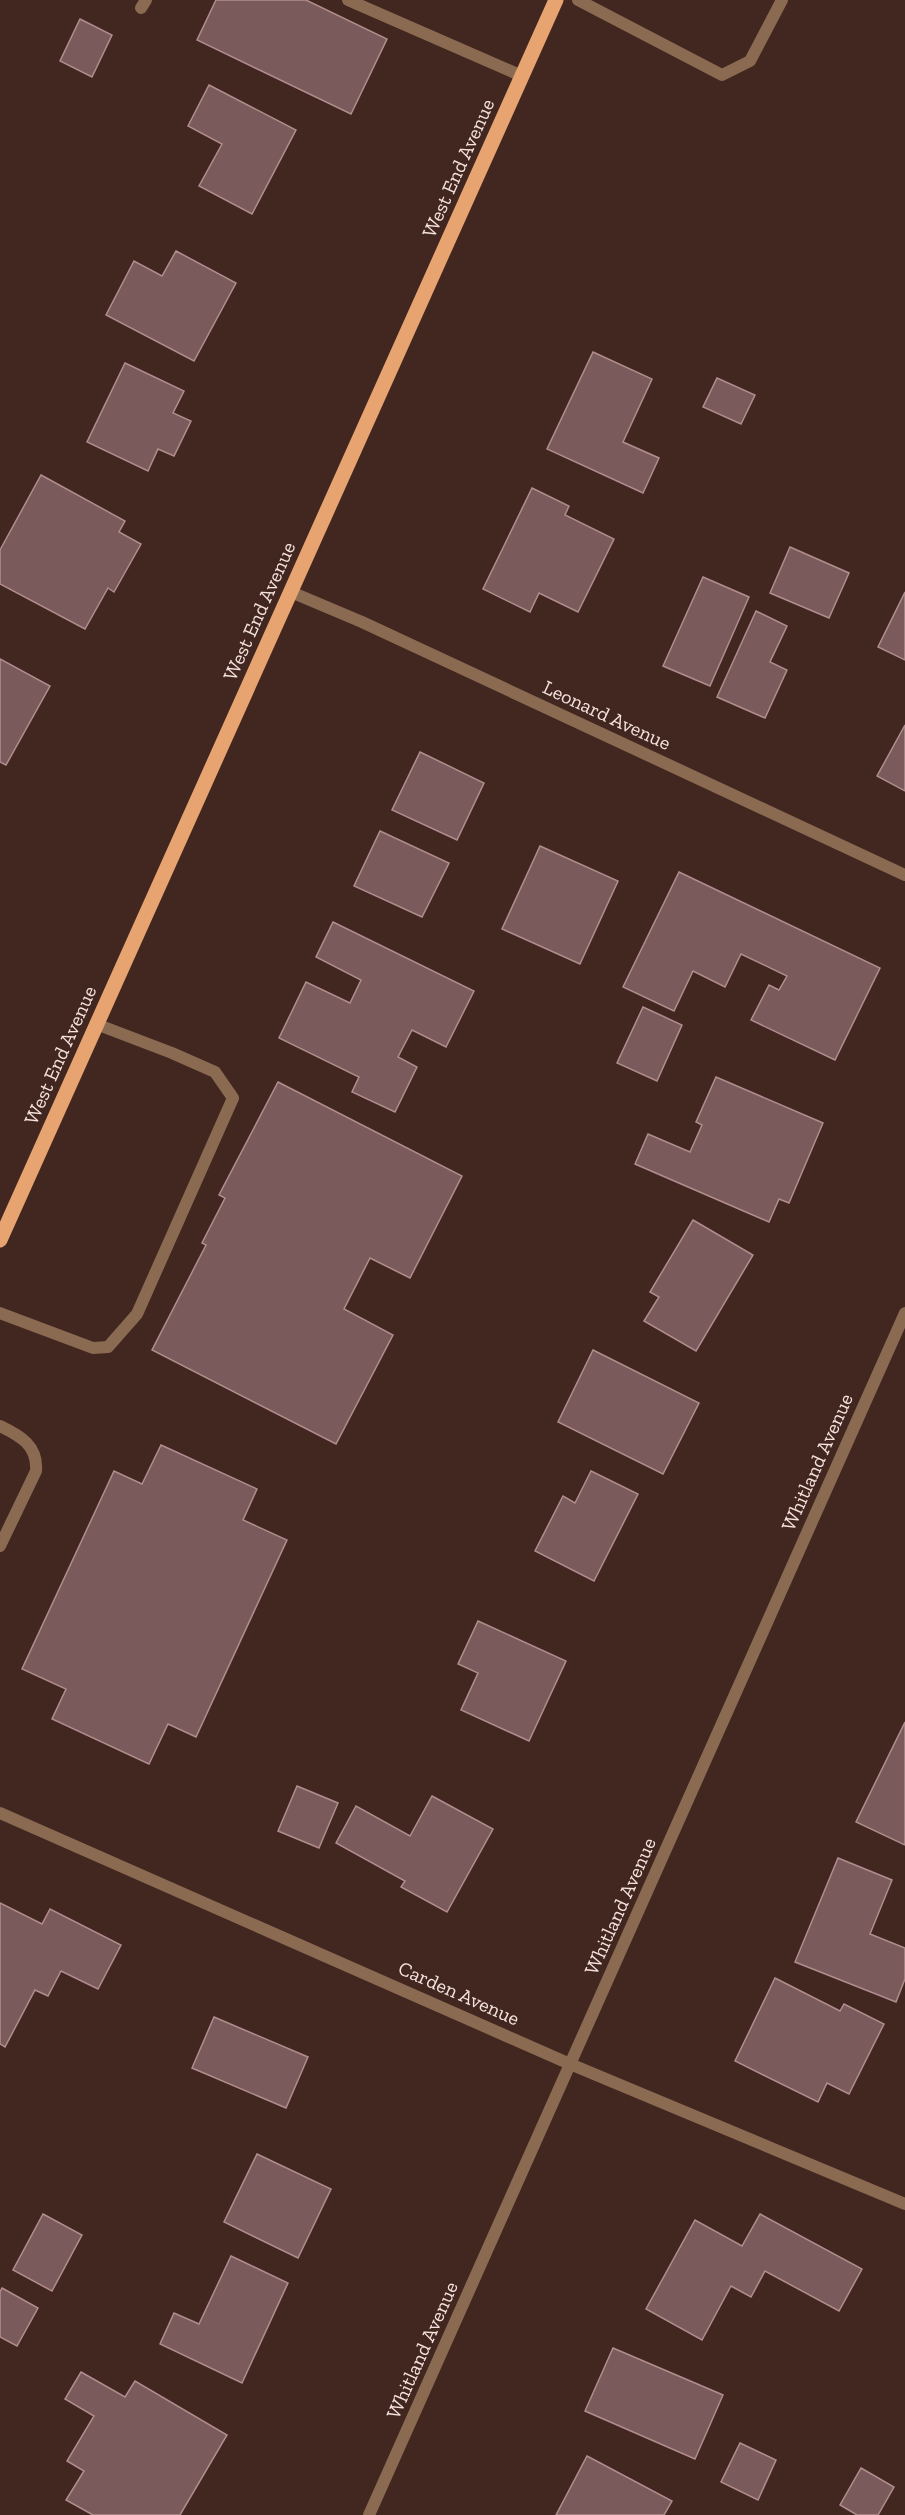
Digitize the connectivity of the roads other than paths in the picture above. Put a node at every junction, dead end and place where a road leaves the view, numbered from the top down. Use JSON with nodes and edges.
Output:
{"nodes":[{"id":1,"x":348,"y":0,"type":"edge"},
{"id":2,"x":556,"y":0,"type":"edge"},
{"id":3,"x":578,"y":0,"type":"edge"},
{"id":4,"x":782,"y":0,"type":"edge"},
{"id":5,"x":522,"y":76,"type":"junction"},
{"id":6,"x":291,"y":592,"type":"junction"},
{"id":7,"x":905,"y":876,"type":"edge"},
{"id":8,"x":96,"y":1024,"type":"junction"},
{"id":9,"x":0,"y":1239,"type":"edge"},
{"id":10,"x":0,"y":1313,"type":"edge"},
{"id":11,"x":905,"y":1313,"type":"edge"},
{"id":12,"x":0,"y":1426,"type":"edge"},
{"id":13,"x":0,"y":1546,"type":"edge"},
{"id":14,"x":0,"y":1813,"type":"edge"},
{"id":15,"x":570,"y":2064,"type":"junction"},
{"id":16,"x":905,"y":2204,"type":"edge"},
{"id":17,"x":369,"y":2515,"type":"edge"}],
"edges":[{"from":1,"to":5,"type":"street"},
{"from":2,"to":5,"type":"main road","name":"West End Avenue"},
{"from":3,"to":4,"type":"street"},
{"from":5,"to":6,"type":"main road","name":"West End Avenue"},
{"from":6,"to":7,"type":"street","name":"Leonard Avenue"},
{"from":6,"to":8,"type":"main road","name":"West End Avenue"},
{"from":8,"to":9,"type":"main road","name":"West End Avenue"},
{"from":8,"to":10,"type":"street"},
{"from":11,"to":15,"type":"street","name":"Whitland Avenue"},
{"from":12,"to":13,"type":"street"},
{"from":14,"to":15,"type":"street","name":"Carden Avenue"},
{"from":15,"to":16,"type":"street","name":"Carden Avenue"},
{"from":15,"to":17,"type":"street","name":"Whitland Avenue"}]}
